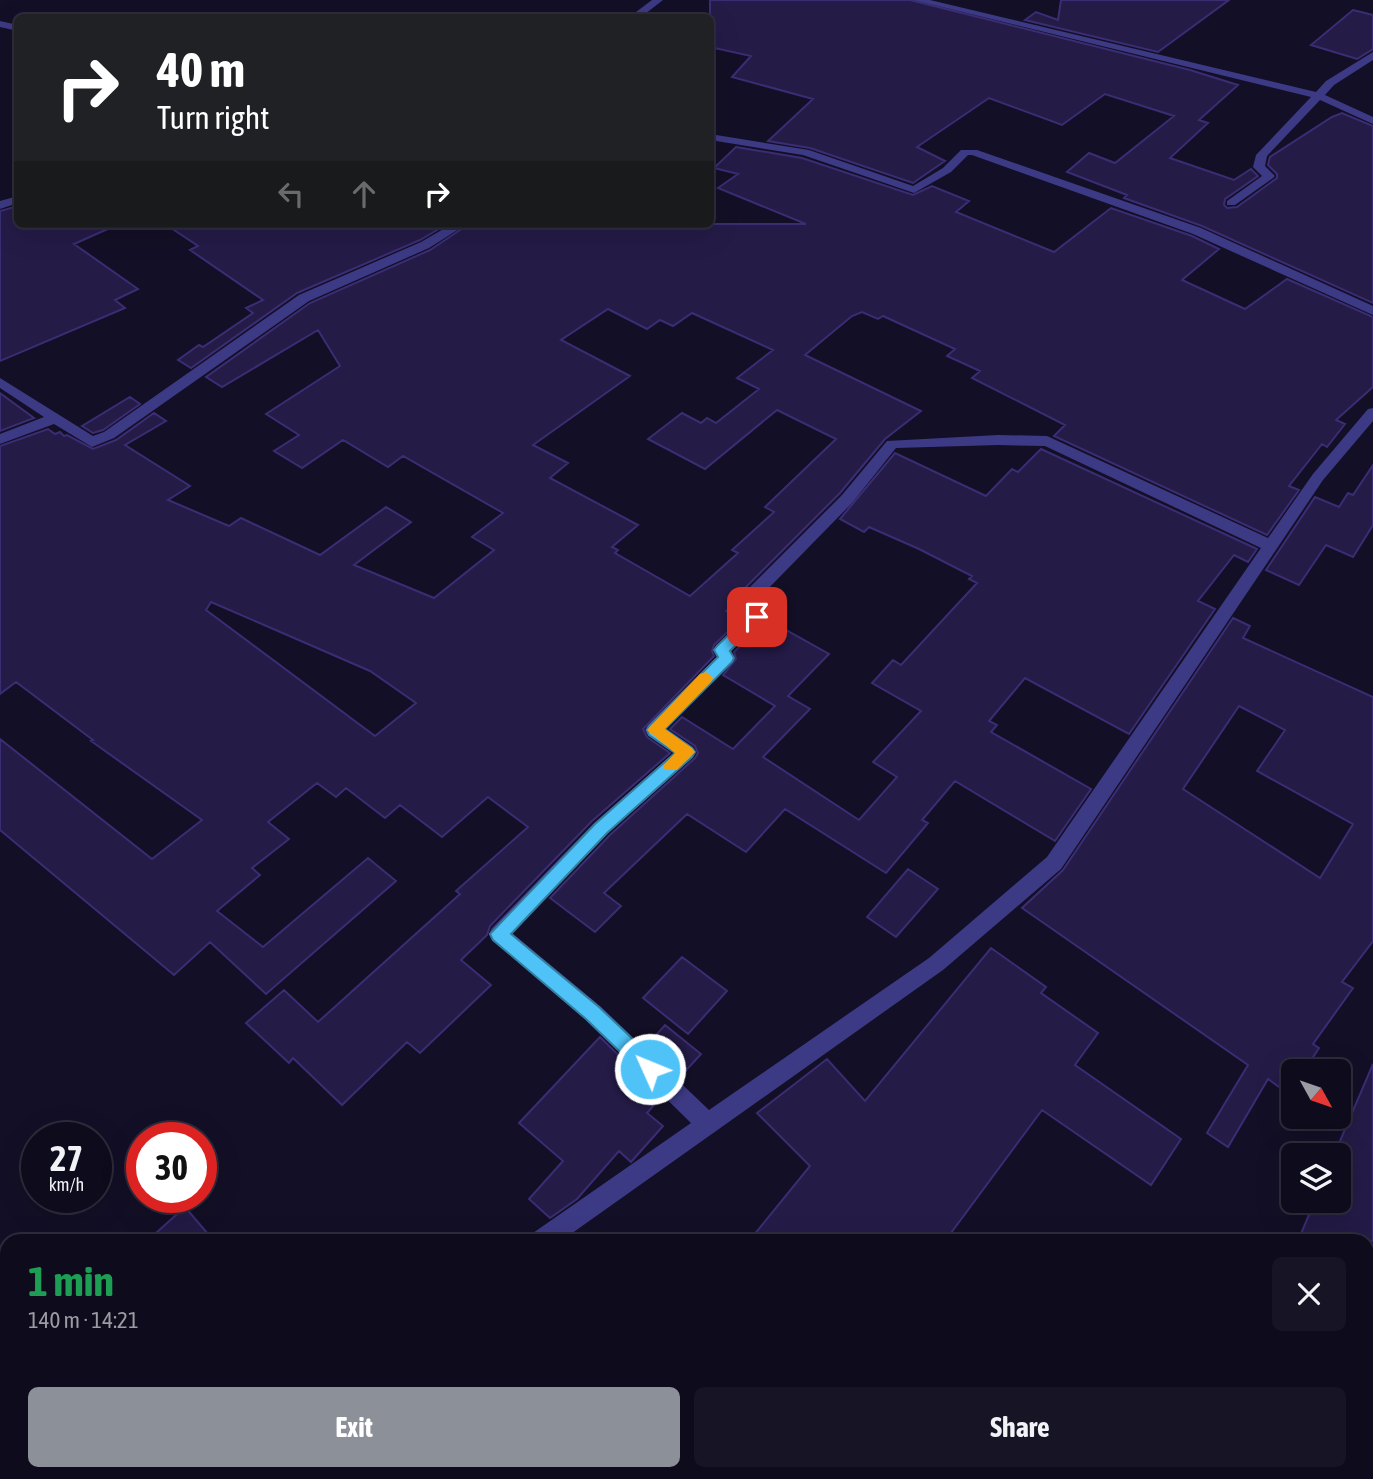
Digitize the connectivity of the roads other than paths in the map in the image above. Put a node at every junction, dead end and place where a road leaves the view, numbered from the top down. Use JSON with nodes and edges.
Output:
{"nodes":[{"id":1,"x":658,"y":0,"type":"edge"},
{"id":2,"x":918,"y":0,"type":"edge"},
{"id":3,"x":639,"y":14,"type":"edge"},
{"id":4,"x":1373,"y":55,"type":"edge"},
{"id":5,"x":1319,"y":96,"type":"junction"},
{"id":6,"x":1373,"y":121,"type":"edge"},
{"id":7,"x":714,"y":138,"type":"edge"},
{"id":8,"x":1231,"y":204,"type":"dead end"},
{"id":9,"x":454,"y":228,"type":"edge"},
{"id":10,"x":1373,"y":311,"type":"edge"},
{"id":11,"x":0,"y":383,"type":"edge"},
{"id":12,"x":1373,"y":412,"type":"edge"},
{"id":13,"x":55,"y":418,"type":"junction"},
{"id":14,"x":0,"y":439,"type":"edge"},
{"id":15,"x":1271,"y":545,"type":"junction"},
{"id":16,"x":708,"y":1124,"type":"junction"},
{"id":17,"x":551,"y":1234,"type":"edge"}],
"edges":[{"from":1,"to":3,"type":"street"},
{"from":2,"to":5,"type":"street"},
{"from":4,"to":5,"type":"street"},
{"from":5,"to":6,"type":"street"},
{"from":5,"to":8,"type":"street"},
{"from":7,"to":10,"type":"street"},
{"from":9,"to":13,"type":"street"},
{"from":11,"to":13,"type":"street"},
{"from":12,"to":15,"type":"street"},
{"from":13,"to":14,"type":"street"},
{"from":15,"to":16,"type":"street"},
{"from":15,"to":16,"type":"street"},
{"from":16,"to":17,"type":"street"}]}
